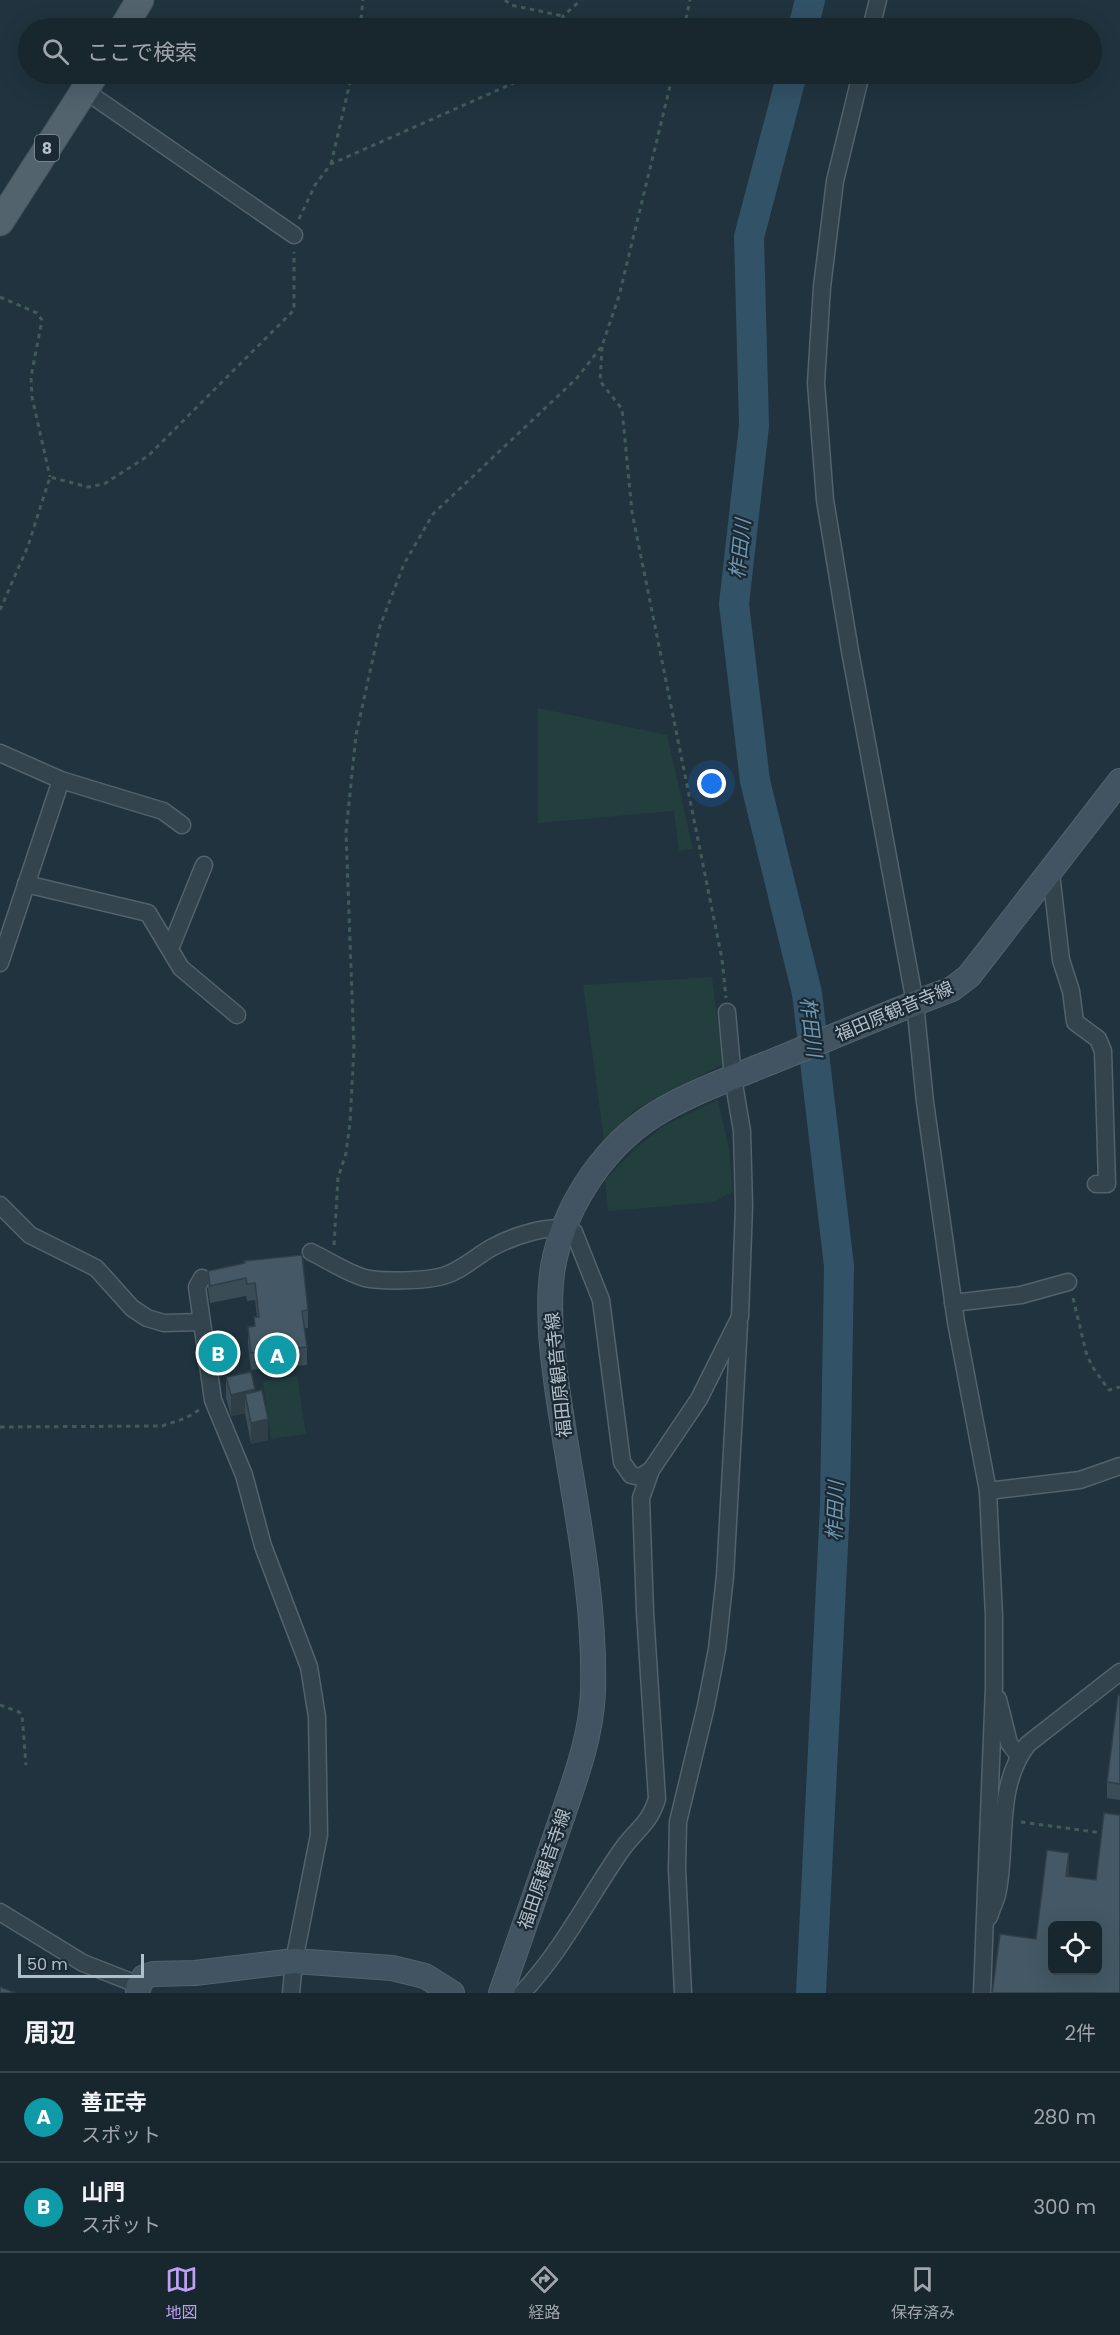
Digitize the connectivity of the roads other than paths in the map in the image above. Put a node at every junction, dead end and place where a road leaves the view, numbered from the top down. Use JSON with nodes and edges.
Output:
{"nodes":[{"id":1,"x":140,"y":0,"type":"edge"},
{"id":2,"x":878,"y":0,"type":"edge"},
{"id":3,"x":129,"y":18,"type":"edge"},
{"id":4,"x":874,"y":18,"type":"edge"},
{"id":5,"x":88,"y":84,"type":"edge"},
{"id":6,"x":92,"y":84,"type":"edge"},
{"id":7,"x":859,"y":84,"type":"edge"},
{"id":8,"x":0,"y":222,"type":"edge"},
{"id":9,"x":294,"y":235,"type":"road end"},
{"id":10,"x":0,"y":753,"type":"edge"},
{"id":11,"x":61,"y":780,"type":"junction"},
{"id":12,"x":1120,"y":781,"type":"edge"},
{"id":13,"x":182,"y":825,"type":"dead end"},
{"id":14,"x":204,"y":864,"type":"dead end"},
{"id":15,"x":1051,"y":873,"type":"junction"},
{"id":16,"x":26,"y":884,"type":"junction"},
{"id":17,"x":170,"y":949,"type":"junction"},
{"id":18,"x":0,"y":963,"type":"edge"},
{"id":19,"x":915,"y":1003,"type":"junction"},
{"id":20,"x":727,"y":1012,"type":"road end"},
{"id":21,"x":237,"y":1016,"type":"dead end"},
{"id":22,"x":733,"y":1078,"type":"junction"},
{"id":23,"x":1096,"y":1184,"type":"dead end"},
{"id":24,"x":0,"y":1205,"type":"edge"},
{"id":25,"x":565,"y":1227,"type":"junction"},
{"id":26,"x":311,"y":1252,"type":"dead end"},
{"id":27,"x":202,"y":1278,"type":"dead end"},
{"id":28,"x":1068,"y":1282,"type":"road end"},
{"id":29,"x":953,"y":1304,"type":"junction"},
{"id":30,"x":740,"y":1317,"type":"junction"},
{"id":31,"x":201,"y":1322,"type":"junction"},
{"id":32,"x":1120,"y":1466,"type":"edge"},
{"id":33,"x":651,"y":1470,"type":"junction"},
{"id":34,"x":988,"y":1491,"type":"junction"},
{"id":35,"x":1120,"y":1672,"type":"edge"},
{"id":36,"x":994,"y":1686,"type":"junction"},
{"id":37,"x":1019,"y":1756,"type":"junction"},
{"id":38,"x":651,"y":1816,"type":"junction"},
{"id":39,"x":678,"y":1822,"type":"junction"},
{"id":40,"x":0,"y":1912,"type":"edge"},
{"id":41,"x":983,"y":1932,"type":"junction"},
{"id":42,"x":294,"y":1961,"type":"junction"},
{"id":43,"x":139,"y":1989,"type":"edge"},
{"id":44,"x":291,"y":1993,"type":"edge"},
{"id":45,"x":452,"y":1993,"type":"edge"},
{"id":46,"x":501,"y":1993,"type":"edge"},
{"id":47,"x":522,"y":1993,"type":"edge"},
{"id":48,"x":683,"y":1993,"type":"edge"},
{"id":49,"x":982,"y":1993,"type":"edge"}],
"edges":[{"from":1,"to":3,"type":"main road"},
{"from":2,"to":4,"type":"street"},
{"from":5,"to":8,"type":"main road","number":"8"},
{"from":6,"to":9,"type":"street"},
{"from":7,"to":19,"type":"street"},
{"from":10,"to":11,"type":"street"},
{"from":11,"to":13,"type":"street"},
{"from":11,"to":16,"type":"street"},
{"from":12,"to":15,"type":"main road","name":"福田原観音寺線"},
{"from":14,"to":17,"type":"street"},
{"from":15,"to":19,"type":"main road","name":"福田原観音寺線"},
{"from":15,"to":23,"type":"street"},
{"from":16,"to":17,"type":"street"},
{"from":16,"to":18,"type":"street"},
{"from":17,"to":21,"type":"street"},
{"from":19,"to":22,"type":"main road","name":"福田原観音寺線"},
{"from":19,"to":29,"type":"street"},
{"from":20,"to":22,"type":"street"},
{"from":22,"to":25,"type":"main road","name":"福田原観音寺線"},
{"from":22,"to":30,"type":"street"},
{"from":24,"to":31,"type":"street"},
{"from":25,"to":26,"type":"street"},
{"from":25,"to":33,"type":"street"},
{"from":25,"to":46,"type":"main road","name":"福田原観音寺線"},
{"from":27,"to":31,"type":"street"},
{"from":28,"to":29,"type":"street"},
{"from":29,"to":34,"type":"street"},
{"from":30,"to":33,"type":"street"},
{"from":30,"to":39,"type":"street"},
{"from":31,"to":42,"type":"street"},
{"from":32,"to":34,"type":"street"},
{"from":33,"to":38,"type":"street"},
{"from":34,"to":36,"type":"street"},
{"from":35,"to":37,"type":"street"},
{"from":36,"to":37,"type":"street"},
{"from":36,"to":41,"type":"street"},
{"from":37,"to":41,"type":"street"},
{"from":38,"to":39,"type":"street"},
{"from":38,"to":47,"type":"street"},
{"from":39,"to":48,"type":"street"},
{"from":40,"to":43,"type":"street"},
{"from":41,"to":49,"type":"street"},
{"from":42,"to":43,"type":"main road"},
{"from":42,"to":44,"type":"street"},
{"from":42,"to":45,"type":"main road"}]}
